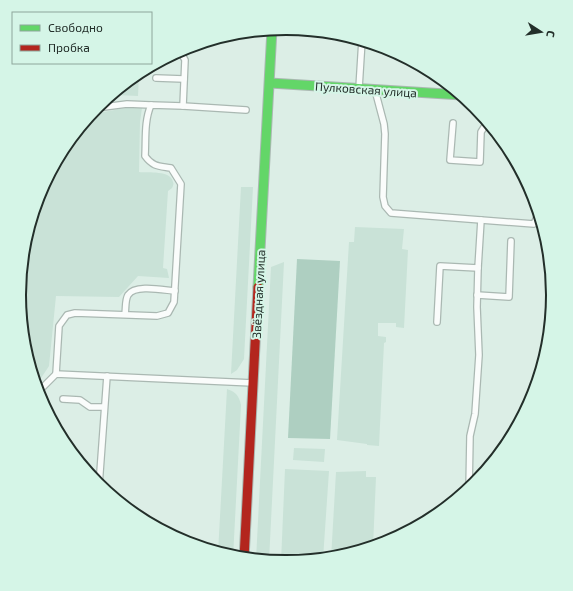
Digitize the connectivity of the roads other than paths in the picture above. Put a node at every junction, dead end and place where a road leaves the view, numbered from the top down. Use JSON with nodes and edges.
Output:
{"nodes":[{"id":1,"x":272,"y":36,"type":"edge"},
{"id":2,"x":361,"y":46,"type":"edge"},
{"id":3,"x":183,"y":57,"type":"edge"},
{"id":4,"x":156,"y":78,"type":"dead end"},
{"id":5,"x":184,"y":79,"type":"junction"},
{"id":6,"x":270,"y":83,"type":"junction"},
{"id":7,"x":358,"y":88,"type":"junction"},
{"id":8,"x":375,"y":89,"type":"junction"},
{"id":9,"x":451,"y":94,"type":"edge"},
{"id":10,"x":109,"y":105,"type":"edge"},
{"id":11,"x":151,"y":105,"type":"junction"},
{"id":12,"x":183,"y":106,"type":"junction"},
{"id":13,"x":246,"y":110,"type":"dead end"},
{"id":14,"x":453,"y":124,"type":"dead end"},
{"id":15,"x":484,"y":127,"type":"edge"},
{"id":16,"x":481,"y":220,"type":"junction"},
{"id":17,"x":536,"y":221,"type":"edge"},
{"id":18,"x":511,"y":241,"type":"dead end"},
{"id":19,"x":478,"y":268,"type":"junction"},
{"id":20,"x":175,"y":291,"type":"junction"},
{"id":21,"x":477,"y":295,"type":"junction"},
{"id":22,"x":125,"y":314,"type":"junction"},
{"id":23,"x":436,"y":322,"type":"dead end"},
{"id":24,"x":56,"y":374,"type":"junction"},
{"id":25,"x":107,"y":376,"type":"junction"},
{"id":26,"x":254,"y":383,"type":"junction"},
{"id":27,"x":43,"y":387,"type":"edge"},
{"id":28,"x":63,"y":399,"type":"dead end"},
{"id":29,"x":104,"y":407,"type":"junction"},
{"id":30,"x":100,"y":477,"type":"edge"},
{"id":31,"x":469,"y":482,"type":"edge"},
{"id":32,"x":244,"y":553,"type":"edge"}],
"edges":[{"from":1,"to":6,"type":"street","name":"Звёздная улица"},
{"from":2,"to":7,"type":"lane"},
{"from":3,"to":5,"type":"lane"},
{"from":4,"to":5,"type":"lane"},
{"from":5,"to":12,"type":"lane"},
{"from":6,"to":7,"type":"street","name":"Пулковская улица"},
{"from":6,"to":26,"type":"street","name":"Звёздная улица"},
{"from":7,"to":8,"type":"street","name":"Пулковская улица"},
{"from":8,"to":9,"type":"street","name":"Пулковская улица"},
{"from":8,"to":16,"type":"lane"},
{"from":10,"to":11,"type":"lane"},
{"from":11,"to":12,"type":"lane"},
{"from":11,"to":20,"type":"lane"},
{"from":12,"to":13,"type":"lane"},
{"from":14,"to":15,"type":"lane"},
{"from":16,"to":17,"type":"lane"},
{"from":16,"to":19,"type":"lane"},
{"from":18,"to":21,"type":"lane"},
{"from":19,"to":21,"type":"lane"},
{"from":19,"to":23,"type":"lane"},
{"from":20,"to":22,"type":"lane"},
{"from":20,"to":22,"type":"lane"},
{"from":21,"to":31,"type":"lane"},
{"from":22,"to":24,"type":"lane"},
{"from":24,"to":25,"type":"lane"},
{"from":24,"to":27,"type":"lane"},
{"from":25,"to":26,"type":"lane"},
{"from":25,"to":29,"type":"lane"},
{"from":26,"to":32,"type":"street","name":"Звёздная улица"},
{"from":28,"to":29,"type":"lane"},
{"from":29,"to":30,"type":"lane"}]}
